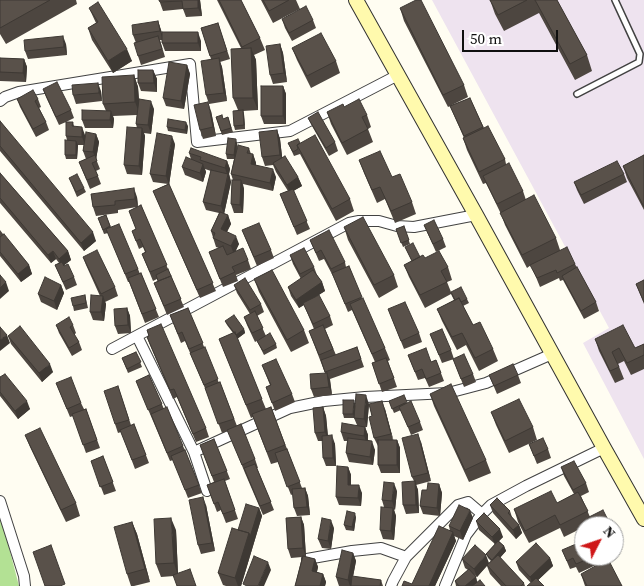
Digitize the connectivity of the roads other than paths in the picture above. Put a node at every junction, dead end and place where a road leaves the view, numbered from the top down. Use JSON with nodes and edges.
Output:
{"nodes":[{"id":1,"x":356,"y":0,"type":"edge"},
{"id":2,"x":615,"y":0,"type":"edge"},
{"id":3,"x":398,"y":75,"type":"junction"},
{"id":4,"x":577,"y":94,"type":"dead end"},
{"id":5,"x":0,"y":101,"type":"edge"},
{"id":6,"x":476,"y":215,"type":"junction"},
{"id":7,"x":137,"y":336,"type":"junction"},
{"id":8,"x":112,"y":349,"type":"dead end"},
{"id":9,"x":552,"y":354,"type":"junction"},
{"id":10,"x":604,"y":448,"type":"junction"},
{"id":11,"x":194,"y":452,"type":"junction"},
{"id":12,"x":207,"y":491,"type":"edge"},
{"id":13,"x":0,"y":501,"type":"edge"},
{"id":14,"x":482,"y":514,"type":"junction"},
{"id":15,"x":644,"y":519,"type":"edge"},
{"id":16,"x":406,"y":557,"type":"junction"},
{"id":17,"x":308,"y":560,"type":"edge"},
{"id":18,"x":26,"y":583,"type":"edge"},
{"id":19,"x":448,"y":584,"type":"edge"},
{"id":20,"x":392,"y":586,"type":"edge"}],
"edges":[{"from":1,"to":3,"type":"main road"},
{"from":2,"to":4,"type":"lane"},
{"from":3,"to":5,"type":"street"},
{"from":3,"to":6,"type":"main road"},
{"from":6,"to":7,"type":"street"},
{"from":6,"to":9,"type":"main road"},
{"from":7,"to":8,"type":"street"},
{"from":7,"to":11,"type":"street"},
{"from":9,"to":10,"type":"main road"},
{"from":9,"to":11,"type":"street"},
{"from":10,"to":14,"type":"street"},
{"from":10,"to":15,"type":"main road"},
{"from":11,"to":12,"type":"street"},
{"from":13,"to":18,"type":"street"},
{"from":14,"to":16,"type":"street"},
{"from":14,"to":19,"type":"street"},
{"from":16,"to":17,"type":"street"},
{"from":16,"to":20,"type":"street"}]}
